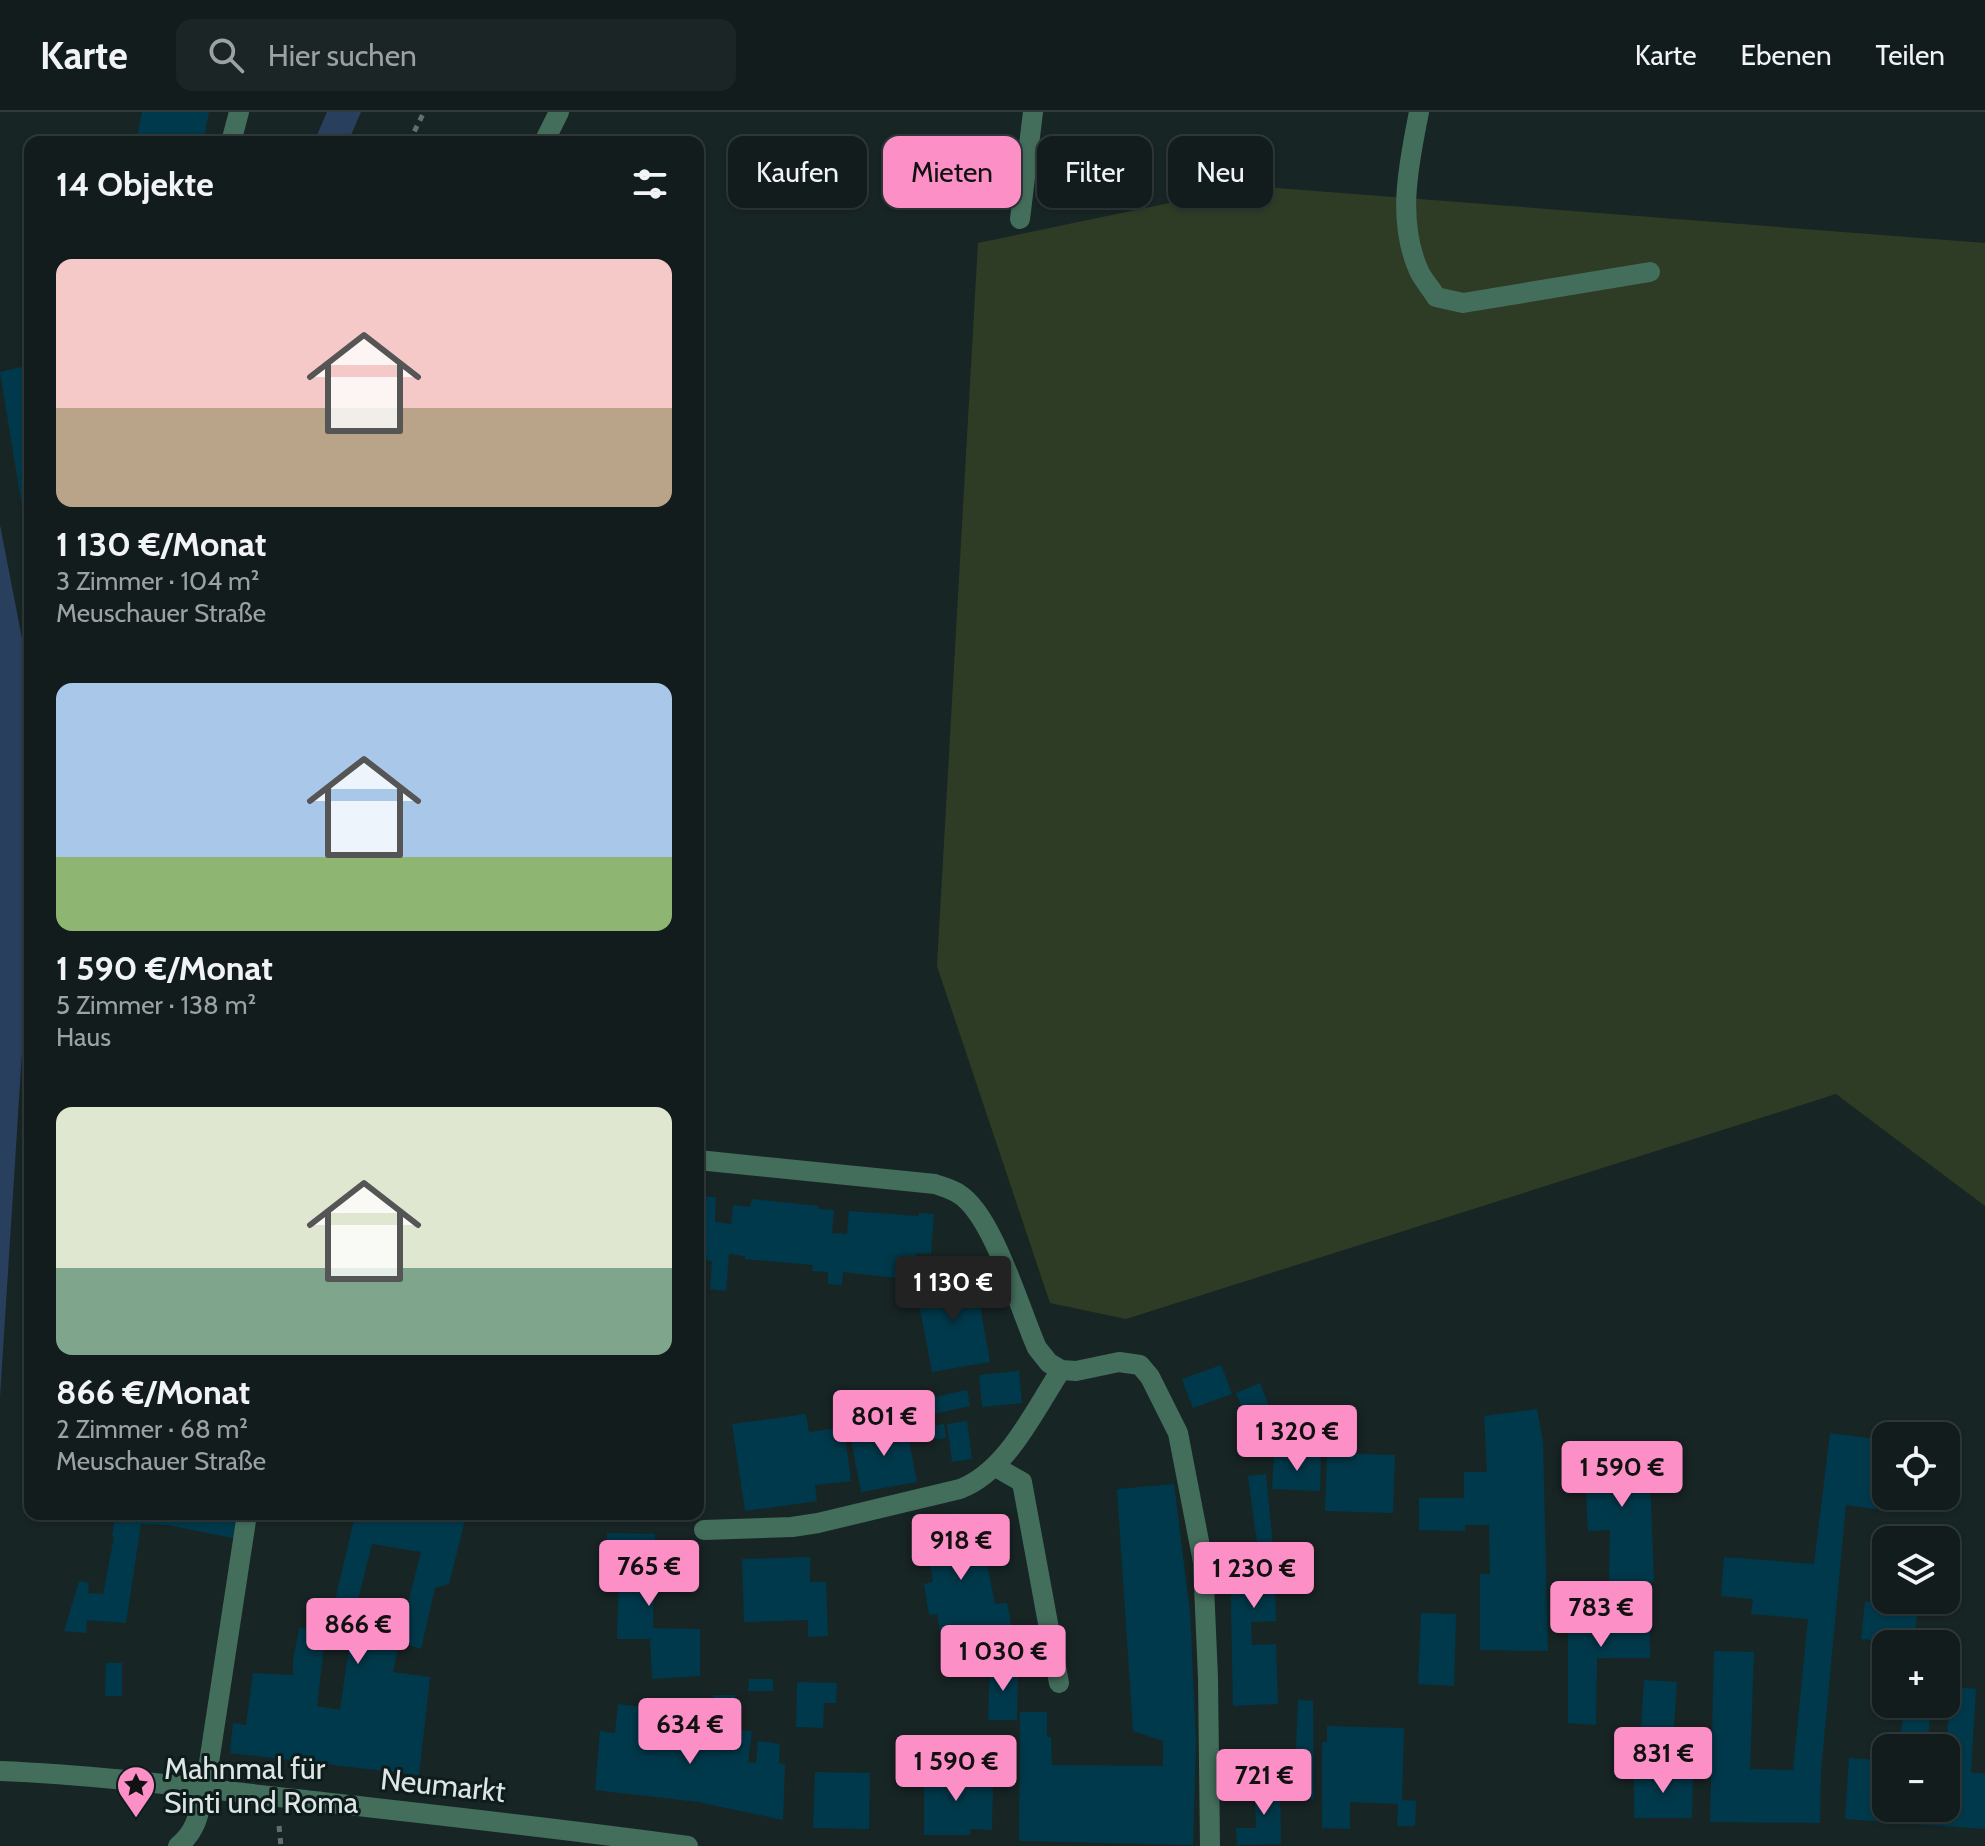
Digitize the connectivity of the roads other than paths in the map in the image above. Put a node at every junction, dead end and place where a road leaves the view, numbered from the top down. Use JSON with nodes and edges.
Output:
{"nodes":[{"id":1,"x":239,"y":112,"type":"edge"},
{"id":2,"x":559,"y":112,"type":"edge"},
{"id":3,"x":1033,"y":112,"type":"edge"},
{"id":4,"x":1419,"y":112,"type":"edge"},
{"id":5,"x":233,"y":136,"type":"edge"},
{"id":6,"x":547,"y":136,"type":"edge"},
{"id":7,"x":1020,"y":219,"type":"dead end"},
{"id":8,"x":1650,"y":272,"type":"dead end"},
{"id":9,"x":704,"y":1161,"type":"edge"},
{"id":10,"x":1061,"y":1370,"type":"junction"},
{"id":11,"x":996,"y":1467,"type":"junction"},
{"id":12,"x":246,"y":1520,"type":"edge"},
{"id":13,"x":704,"y":1530,"type":"dead end"},
{"id":14,"x":1059,"y":1683,"type":"dead end"},
{"id":15,"x":0,"y":1771,"type":"edge"},
{"id":16,"x":205,"y":1789,"type":"junction"},
{"id":17,"x":178,"y":1846,"type":"edge"},
{"id":18,"x":688,"y":1846,"type":"edge"},
{"id":19,"x":1210,"y":1846,"type":"edge"}],
"edges":[{"from":1,"to":5,"type":"street"},
{"from":2,"to":6,"type":"street"},
{"from":3,"to":7,"type":"street"},
{"from":4,"to":8,"type":"street"},
{"from":9,"to":10,"type":"street"},
{"from":10,"to":11,"type":"street"},
{"from":10,"to":19,"type":"street"},
{"from":11,"to":13,"type":"street"},
{"from":11,"to":14,"type":"street"},
{"from":12,"to":16,"type":"street"},
{"from":15,"to":16,"type":"street","name":"Neumarkt"},
{"from":16,"to":17,"type":"street"},
{"from":16,"to":18,"type":"street","name":"Neumarkt"}]}
